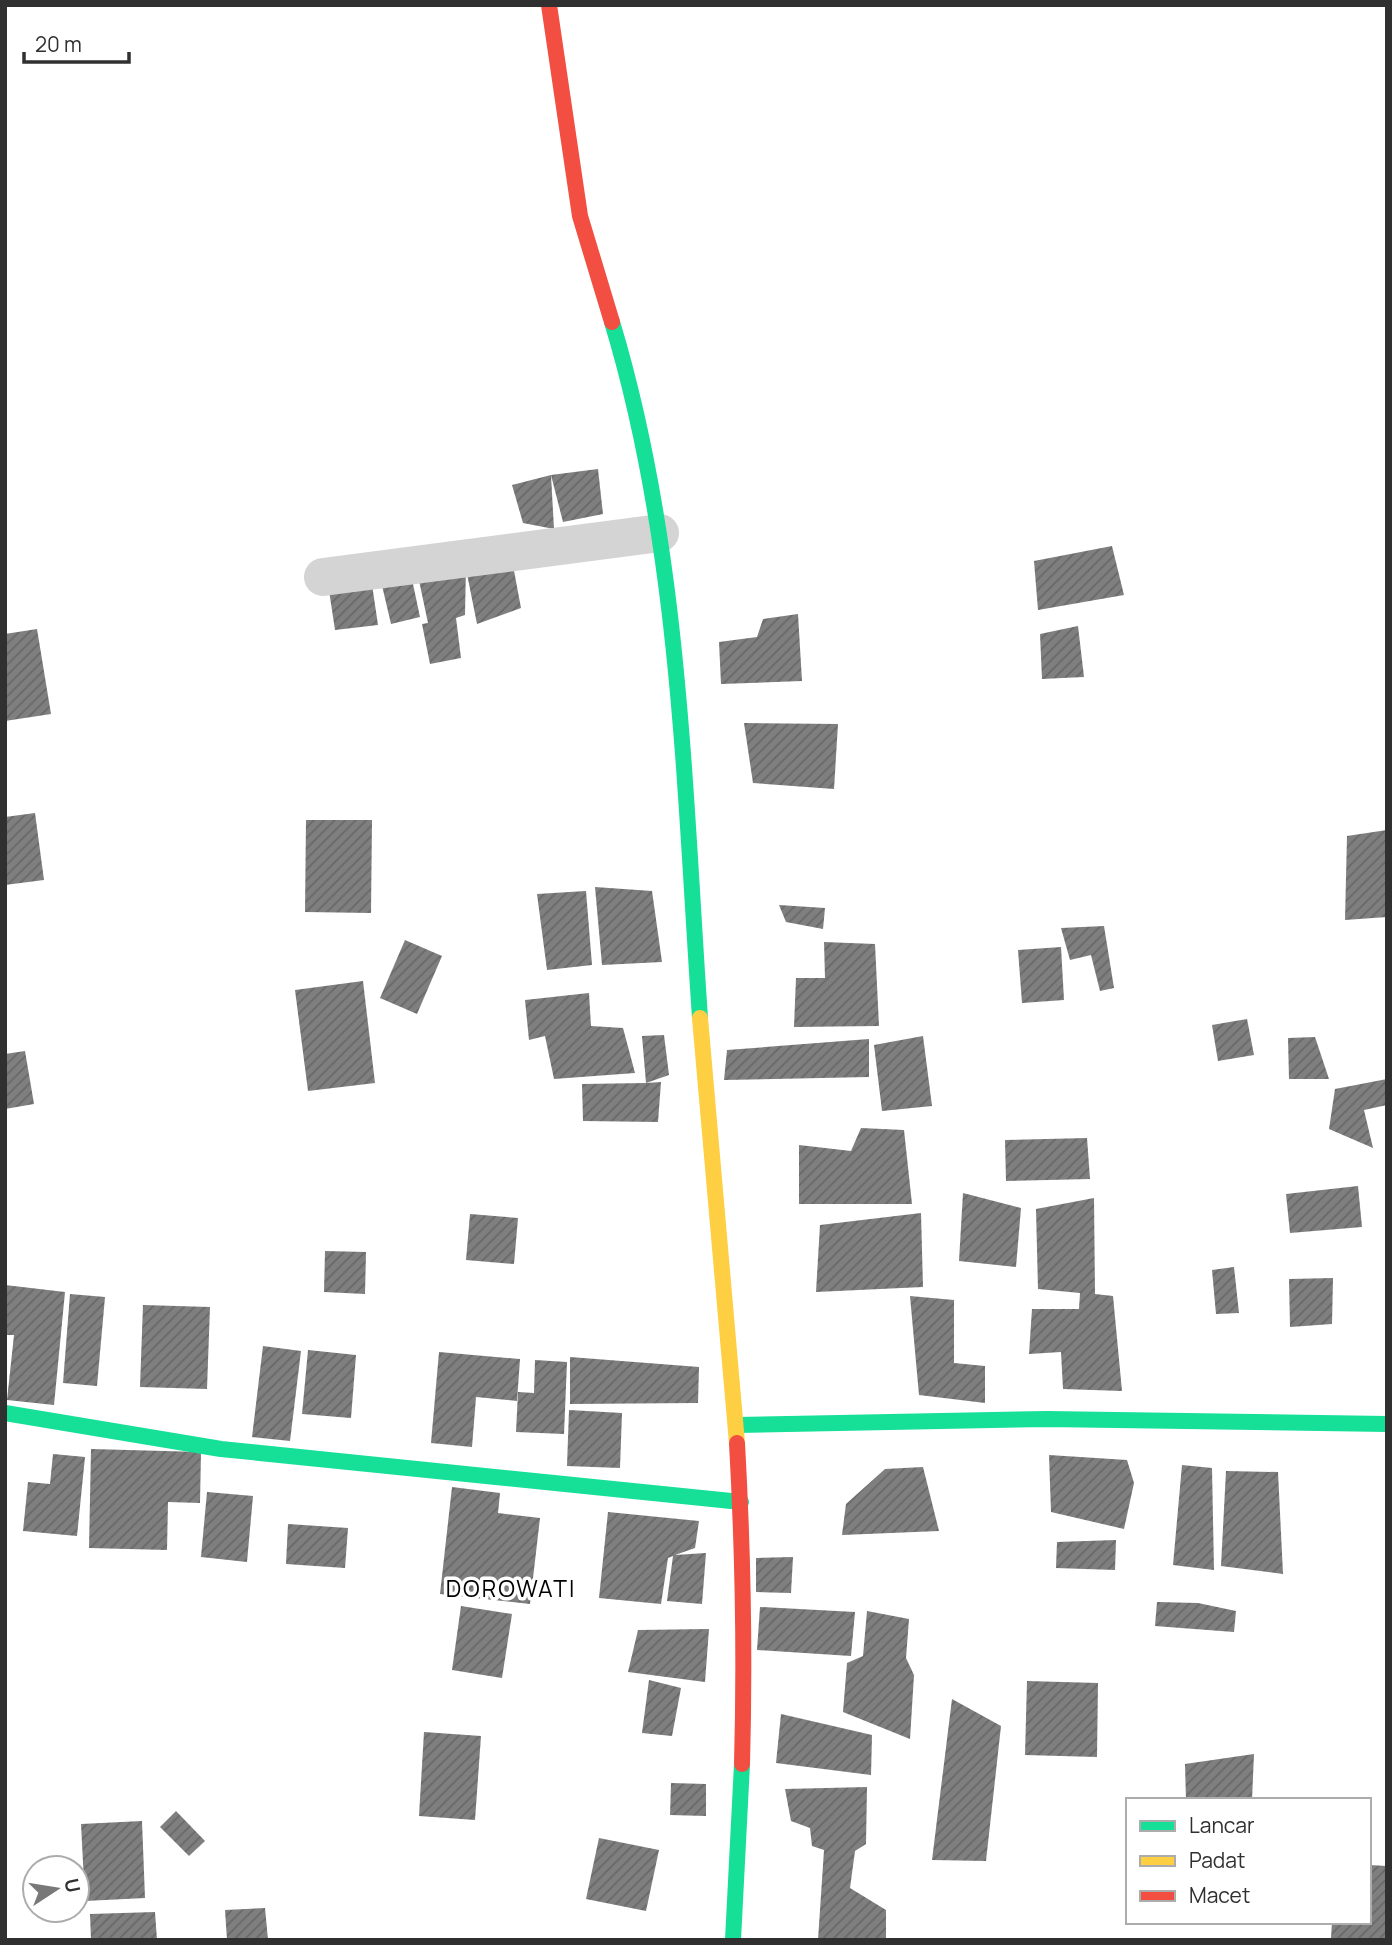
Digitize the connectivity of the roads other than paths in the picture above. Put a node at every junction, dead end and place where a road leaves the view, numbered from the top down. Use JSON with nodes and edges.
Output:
{"nodes":[{"id":1,"x":549,"y":5,"type":"edge"},
{"id":2,"x":660,"y":533,"type":"junction"},
{"id":3,"x":323,"y":577,"type":"dead end"},
{"id":4,"x":5,"y":1413,"type":"edge"},
{"id":5,"x":1387,"y":1424,"type":"edge"},
{"id":6,"x":736,"y":1425,"type":"junction"},
{"id":7,"x":741,"y":1502,"type":"junction"},
{"id":8,"x":733,"y":1940,"type":"edge"}],
"edges":[{"from":1,"to":2,"type":"street"},
{"from":2,"to":3,"type":"street"},
{"from":2,"to":6,"type":"street"},
{"from":4,"to":7,"type":"street"},
{"from":5,"to":6,"type":"street"},
{"from":6,"to":7,"type":"street"},
{"from":7,"to":8,"type":"street"}]}
